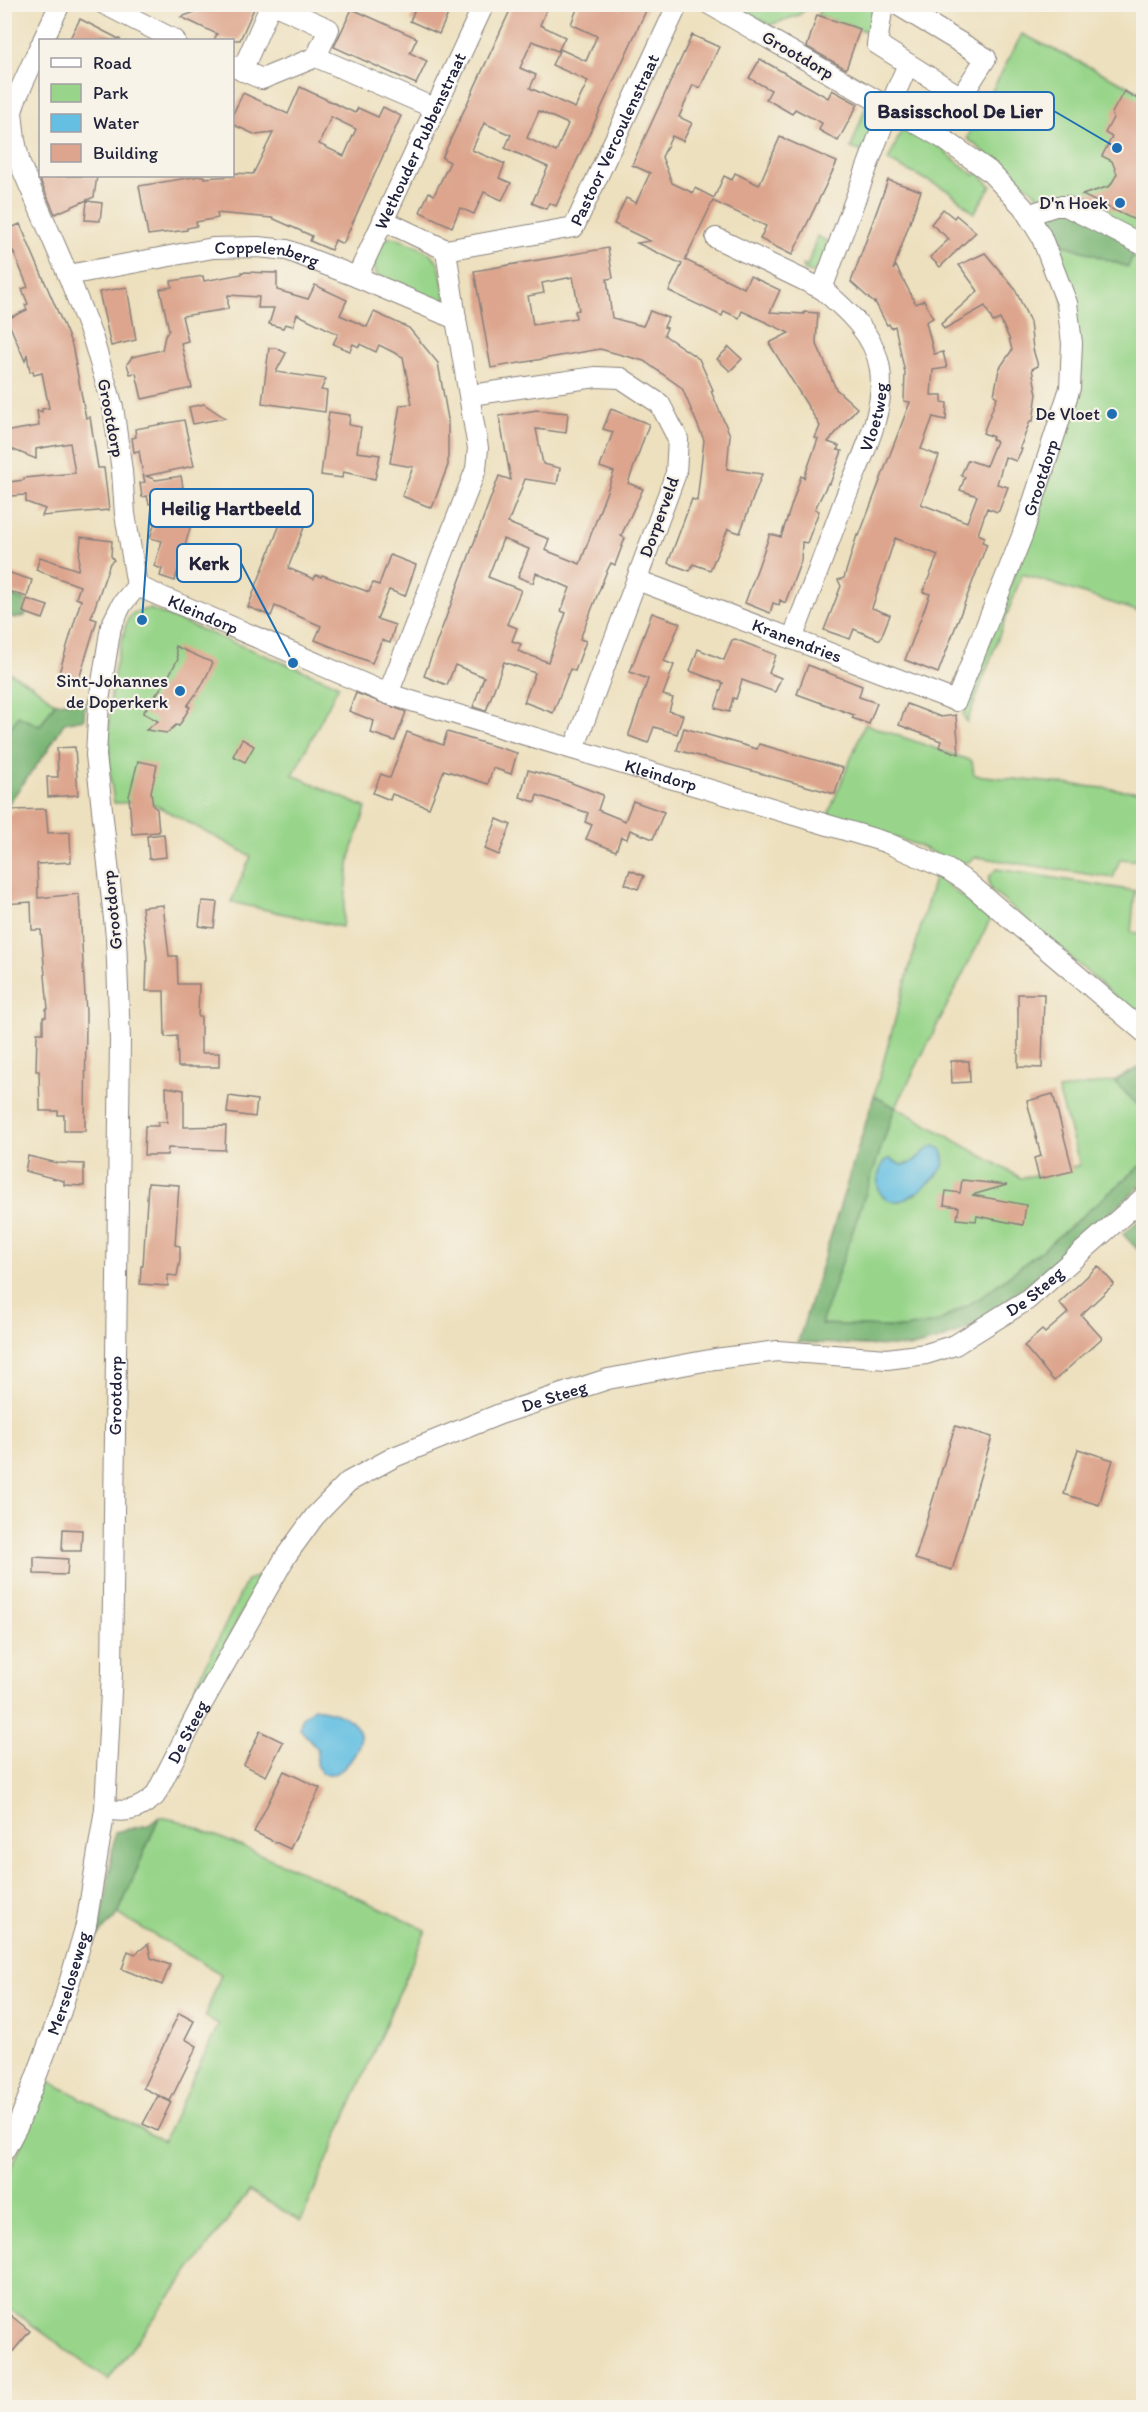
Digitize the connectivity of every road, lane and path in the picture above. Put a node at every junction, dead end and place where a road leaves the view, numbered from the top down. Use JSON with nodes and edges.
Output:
{"nodes":[{"id":1,"x":60,"y":4,"type":"edge"},
{"id":2,"x":104,"y":4,"type":"edge"},
{"id":3,"x":272,"y":4,"type":"edge"},
{"id":4,"x":484,"y":4,"type":"edge"},
{"id":5,"x":678,"y":4,"type":"edge"},
{"id":6,"x":709,"y":4,"type":"edge"},
{"id":7,"x":883,"y":4,"type":"edge"},
{"id":8,"x":897,"y":4,"type":"edge"},
{"id":9,"x":43,"y":39,"type":"edge"},
{"id":10,"x":173,"y":39,"type":"edge"},
{"id":11,"x":39,"y":48,"type":"edge"},
{"id":12,"x":316,"y":57,"type":"junction"},
{"id":13,"x":908,"y":64,"type":"junction"},
{"id":14,"x":237,"y":68,"type":"edge"},
{"id":15,"x":10,"y":98,"type":"edge"},
{"id":16,"x":889,"y":108,"type":"junction"},
{"id":17,"x":436,"y":109,"type":"junction"},
{"id":18,"x":1028,"y":215,"type":"junction"},
{"id":19,"x":383,"y":220,"type":"junction"},
{"id":20,"x":716,"y":238,"type":"dead end"},
{"id":21,"x":1143,"y":245,"type":"edge"},
{"id":22,"x":446,"y":250,"type":"junction"},
{"id":23,"x":68,"y":275,"type":"junction"},
{"id":24,"x":357,"y":277,"type":"junction"},
{"id":25,"x":822,"y":289,"type":"junction"},
{"id":26,"x":456,"y":319,"type":"junction"},
{"id":27,"x":471,"y":395,"type":"junction"},
{"id":28,"x":637,"y":580,"type":"junction"},
{"id":29,"x":137,"y":586,"type":"junction"},
{"id":30,"x":792,"y":639,"type":"junction"},
{"id":31,"x":388,"y":694,"type":"junction"},
{"id":32,"x":956,"y":701,"type":"joint"},
{"id":33,"x":574,"y":749,"type":"junction"},
{"id":34,"x":1143,"y":1032,"type":"edge"},
{"id":35,"x":1143,"y":1197,"type":"edge"},
{"id":36,"x":105,"y":1809,"type":"junction"},
{"id":37,"x":4,"y":2151,"type":"edge"}],
"edges":[{"from":1,"to":9,"type":"street"},
{"from":2,"to":10,"type":"street"},
{"from":3,"to":12,"type":"street"},
{"from":3,"to":14,"type":"street"},
{"from":4,"to":17,"type":"street","name":"Wethouder Pubbenstraat"},
{"from":5,"to":22,"type":"street","name":"Pastoor Vercoulenstraat"},
{"from":6,"to":16,"type":"street","name":"Grootdorp"},
{"from":7,"to":13,"type":"street"},
{"from":8,"to":13,"type":"street"},
{"from":11,"to":15,"type":"street","name":"Grootdorp"},
{"from":12,"to":14,"type":"street"},
{"from":12,"to":17,"type":"street"},
{"from":13,"to":16,"type":"street"},
{"from":15,"to":23,"type":"street","name":"Grootdorp"},
{"from":16,"to":18,"type":"street","name":"Grootdorp"},
{"from":16,"to":25,"type":"street"},
{"from":17,"to":19,"type":"street","name":"Wethouder Pubbenstraat"},
{"from":18,"to":21,"type":"street"},
{"from":18,"to":32,"type":"street","name":"Grootdorp"},
{"from":19,"to":22,"type":"street"},
{"from":19,"to":24,"type":"street","name":"Wethouder Pubbenstraat"},
{"from":20,"to":25,"type":"street","name":"Vloetweg"},
{"from":22,"to":26,"type":"street"},
{"from":23,"to":24,"type":"street","name":"Coppelenberg"},
{"from":23,"to":29,"type":"street","name":"Grootdorp"},
{"from":24,"to":26,"type":"street","name":"Coppelenberg"},
{"from":25,"to":30,"type":"street","name":"Vloetweg"},
{"from":26,"to":27,"type":"street"},
{"from":27,"to":28,"type":"street","name":"Dorperveld"},
{"from":27,"to":31,"type":"street"},
{"from":28,"to":30,"type":"street","name":"Kranendries"},
{"from":28,"to":33,"type":"street","name":"Dorperveld"},
{"from":29,"to":31,"type":"street","name":"Kleindorp"},
{"from":29,"to":36,"type":"street","name":"Grootdorp"},
{"from":30,"to":32,"type":"street","name":"Kranendries"},
{"from":31,"to":33,"type":"street","name":"Kleindorp"},
{"from":33,"to":34,"type":"street","name":"Kleindorp"},
{"from":35,"to":36,"type":"street","name":"De Steeg"},
{"from":36,"to":37,"type":"street","name":"Merseloseweg"}]}
